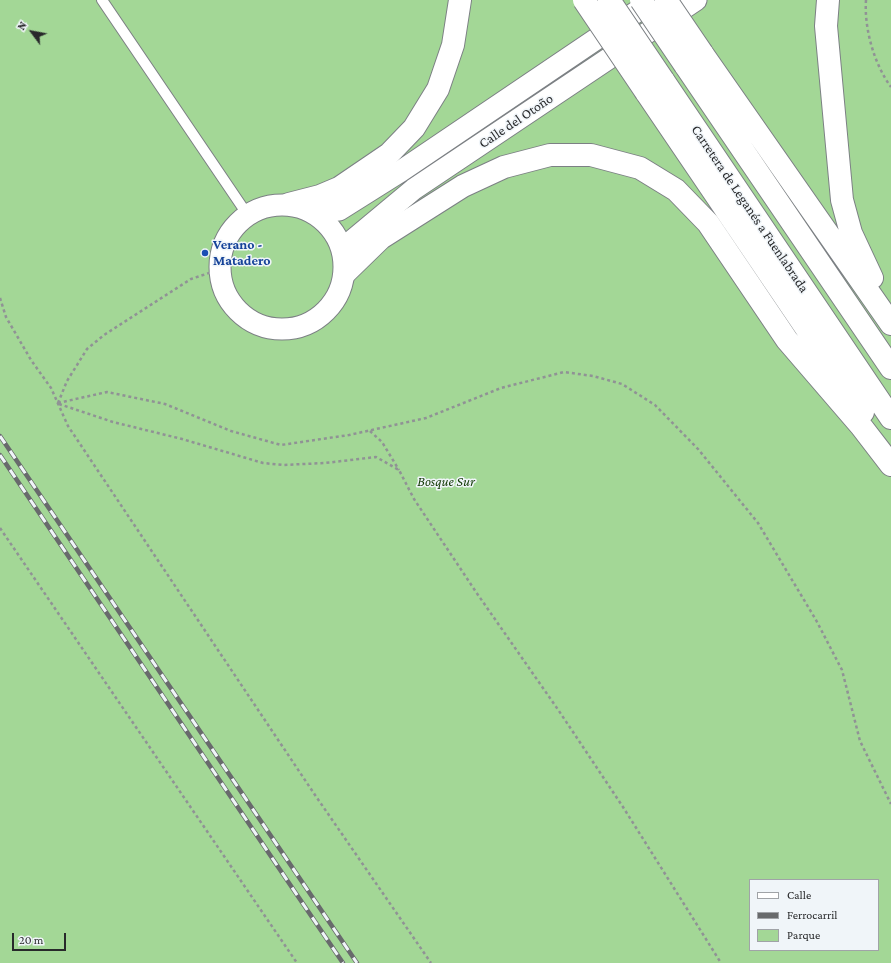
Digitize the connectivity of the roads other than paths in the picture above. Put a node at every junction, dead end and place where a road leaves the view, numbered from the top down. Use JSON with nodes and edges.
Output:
{"nodes":[{"id":1,"x":102,"y":0,"type":"edge"},
{"id":2,"x":460,"y":0,"type":"edge"},
{"id":3,"x":584,"y":0,"type":"edge"},
{"id":4,"x":609,"y":0,"type":"edge"},
{"id":5,"x":640,"y":0,"type":"edge"},
{"id":6,"x":654,"y":0,"type":"edge"},
{"id":7,"x":666,"y":0,"type":"edge"},
{"id":8,"x":696,"y":0,"type":"edge"},
{"id":9,"x":828,"y":0,"type":"edge"},
{"id":10,"x":694,"y":59,"type":"junction"},
{"id":11,"x":654,"y":86,"type":"junction"},
{"id":12,"x":290,"y":204,"type":"junction"},
{"id":13,"x":314,"y":212,"type":"junction"},
{"id":14,"x":247,"y":214,"type":"junction"},
{"id":15,"x":342,"y":249,"type":"junction"},
{"id":16,"x":344,"y":273,"type":"junction"},
{"id":17,"x":888,"y":318,"type":"edge"},
{"id":18,"x":891,"y":368,"type":"edge"},
{"id":19,"x":891,"y":418,"type":"edge"},
{"id":20,"x":891,"y":454,"type":"edge"},
{"id":21,"x":891,"y":465,"type":"edge"}],
"edges":[{"from":1,"to":14,"type":"lane"},
{"from":2,"to":12,"type":"highway"},
{"from":3,"to":11,"type":"highway","bridge":true},
{"from":4,"to":11,"type":"highway","name":"Carretera de Leganés a Fuenlabrada","bridge":true},
{"from":5,"to":10,"type":"highway","bridge":true},
{"from":6,"to":13,"type":"street","name":"Calle del Otoño"},
{"from":7,"to":10,"type":"highway","bridge":true},
{"from":8,"to":15,"type":"street","name":"Calle del Otoño"},
{"from":9,"to":17,"type":"highway"},
{"from":10,"to":17,"type":"highway"},
{"from":10,"to":18,"type":"highway"},
{"from":11,"to":19,"type":"highway","name":"Carretera de Leganés a Fuenlabrada"},
{"from":11,"to":20,"type":"highway"},
{"from":12,"to":13,"type":"street"},
{"from":12,"to":14,"type":"street"},
{"from":13,"to":15,"type":"street"},
{"from":14,"to":16,"type":"street"},
{"from":15,"to":16,"type":"street"},
{"from":16,"to":21,"type":"highway"}]}
